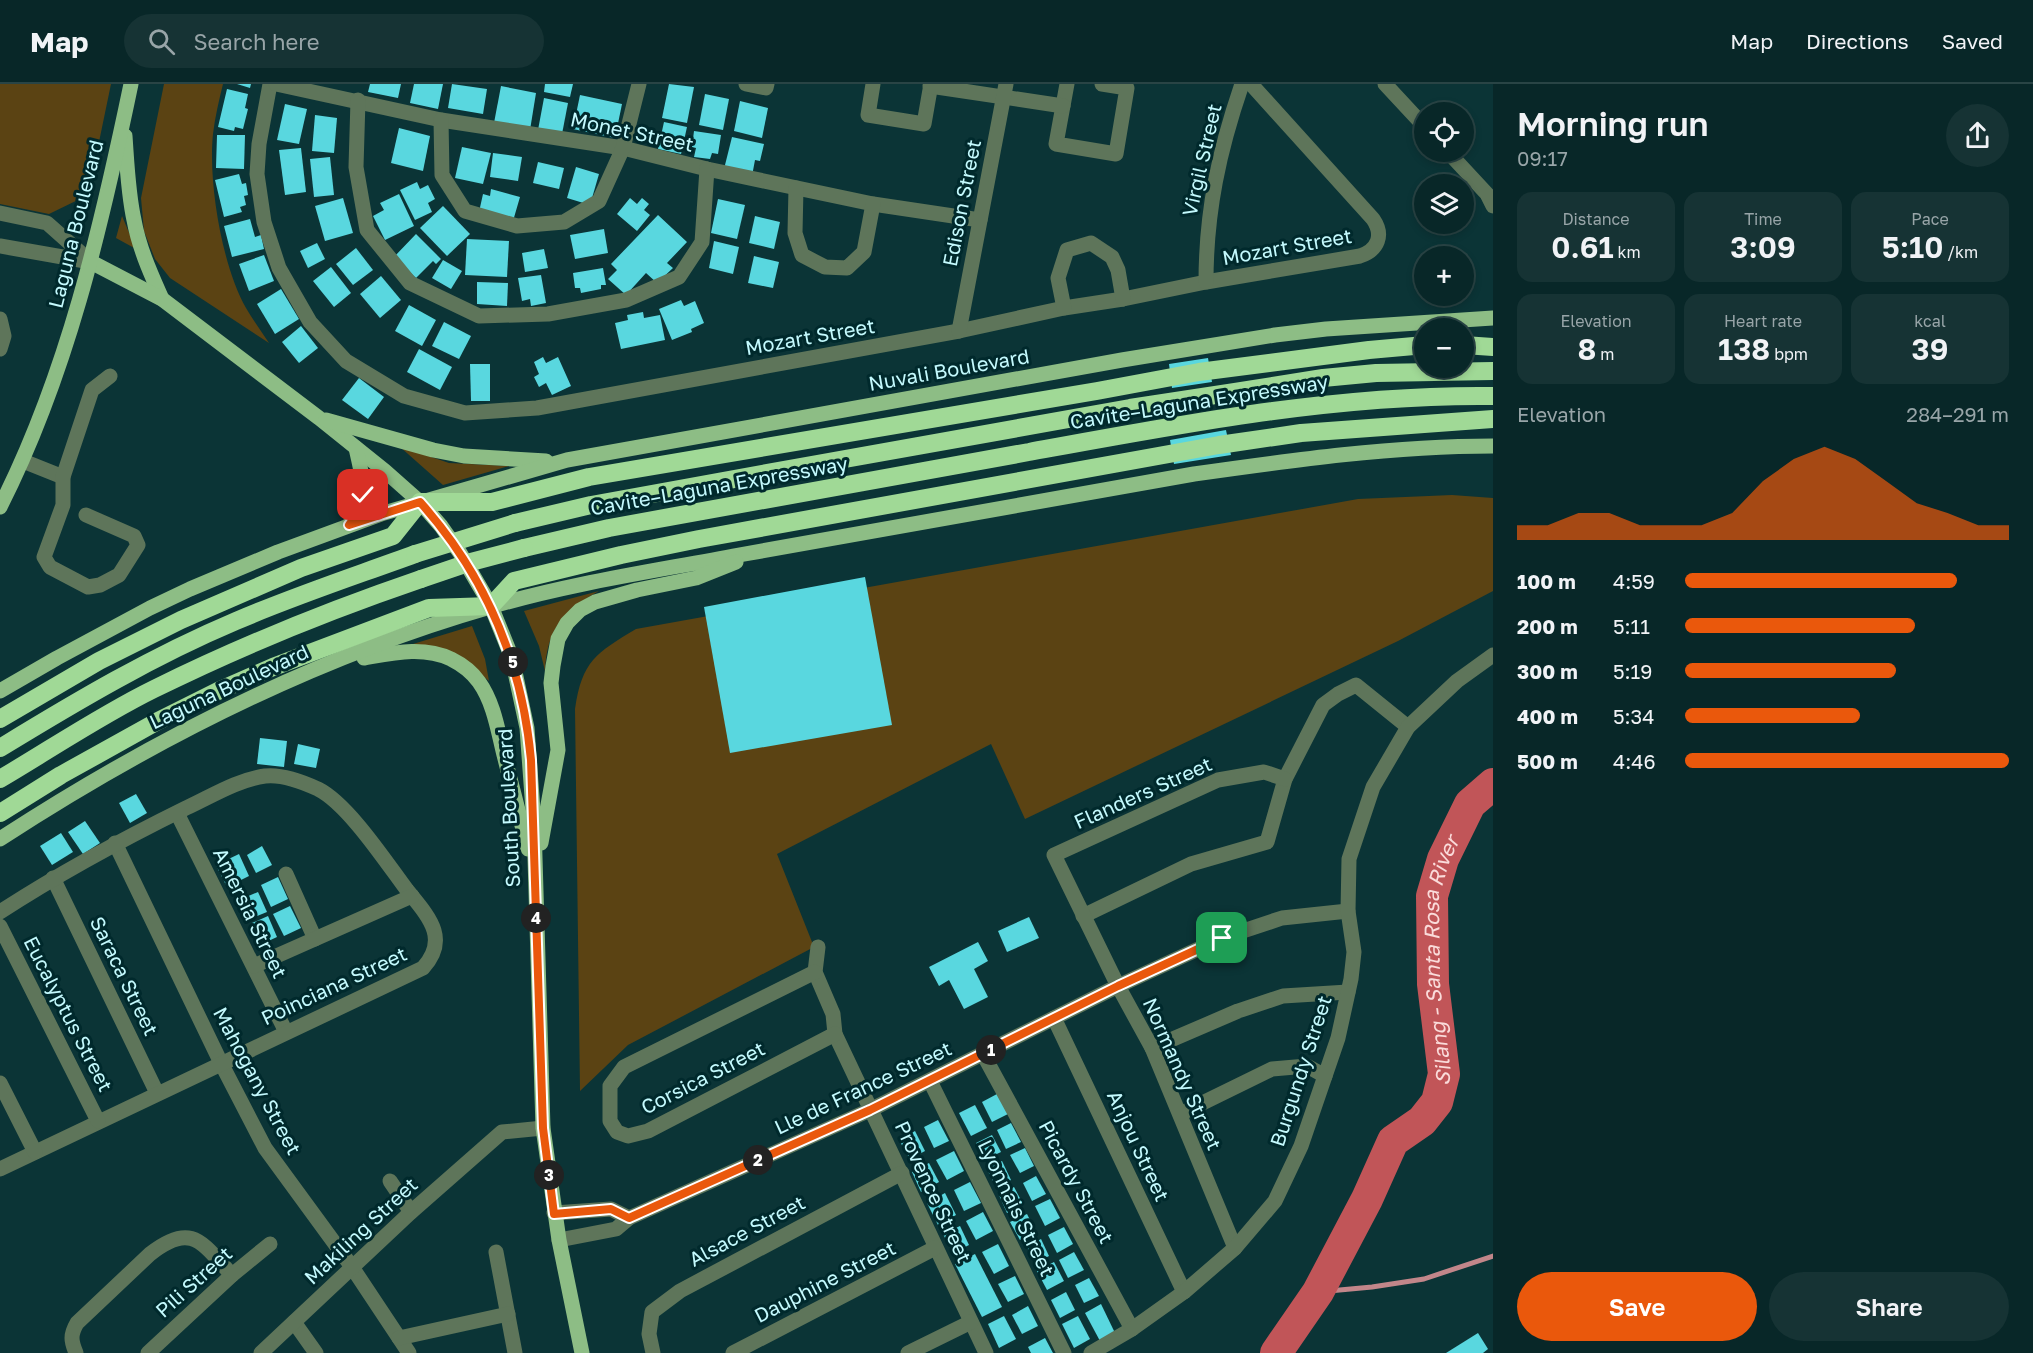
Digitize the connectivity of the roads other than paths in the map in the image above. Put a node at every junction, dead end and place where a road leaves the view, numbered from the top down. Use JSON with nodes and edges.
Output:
{"nodes":[{"id":1,"x":131,"y":84,"type":"edge"},
{"id":2,"x":270,"y":84,"type":"edge"},
{"id":3,"x":276,"y":84,"type":"edge"},
{"id":4,"x":639,"y":84,"type":"edge"},
{"id":5,"x":746,"y":84,"type":"edge"},
{"id":6,"x":767,"y":84,"type":"edge"},
{"id":7,"x":873,"y":84,"type":"edge"},
{"id":8,"x":1067,"y":84,"type":"edge"},
{"id":9,"x":1102,"y":84,"type":"edge"},
{"id":10,"x":1242,"y":84,"type":"edge"},
{"id":11,"x":1251,"y":84,"type":"edge"},
{"id":12,"x":1385,"y":84,"type":"edge"},
{"id":13,"x":931,"y":85,"type":"edge"},
{"id":14,"x":1004,"y":91,"type":"edge"},
{"id":15,"x":358,"y":100,"type":"junction"},
{"id":16,"x":1063,"y":106,"type":"junction"},
{"id":17,"x":1414,"y":115,"type":"edge"},
{"id":18,"x":441,"y":120,"type":"junction"},
{"id":19,"x":124,"y":121,"type":"junction"},
{"id":20,"x":623,"y":148,"type":"junction"},
{"id":21,"x":1457,"y":162,"type":"edge"},
{"id":22,"x":707,"y":169,"type":"junction"},
{"id":23,"x":796,"y":188,"type":"junction"},
{"id":24,"x":873,"y":204,"type":"junction"},
{"id":25,"x":1493,"y":206,"type":"edge"},
{"id":26,"x":0,"y":213,"type":"edge"},
{"id":27,"x":980,"y":220,"type":"junction"},
{"id":28,"x":0,"y":246,"type":"edge"},
{"id":29,"x":91,"y":262,"type":"junction"},
{"id":30,"x":1206,"y":282,"type":"junction"},
{"id":31,"x":162,"y":299,"type":"junction"},
{"id":32,"x":1123,"y":299,"type":"junction"},
{"id":33,"x":1064,"y":308,"type":"junction"},
{"id":34,"x":1493,"y":318,"type":"edge"},
{"id":35,"x":0,"y":319,"type":"edge"},
{"id":36,"x":959,"y":331,"type":"junction"},
{"id":37,"x":1414,"y":346,"type":"edge"},
{"id":38,"x":1474,"y":346,"type":"edge"},
{"id":39,"x":1493,"y":347,"type":"edge"},
{"id":40,"x":0,"y":349,"type":"edge"},
{"id":41,"x":1493,"y":371,"type":"edge"},
{"id":42,"x":110,"y":376,"type":"dead end"},
{"id":43,"x":1493,"y":396,"type":"edge"},
{"id":44,"x":319,"y":418,"type":"junction"},
{"id":45,"x":1493,"y":419,"type":"edge"},
{"id":46,"x":1493,"y":446,"type":"edge"},
{"id":47,"x":356,"y":448,"type":"junction"},
{"id":48,"x":567,"y":460,"type":"junction"},
{"id":49,"x":23,"y":461,"type":"junction"},
{"id":50,"x":63,"y":477,"type":"junction"},
{"id":51,"x":420,"y":502,"type":"junction"},
{"id":52,"x":0,"y":506,"type":"edge"},
{"id":53,"x":86,"y":515,"type":"dead end"},
{"id":54,"x":349,"y":525,"type":"junction"},
{"id":55,"x":769,"y":550,"type":"junction"},
{"id":56,"x":491,"y":606,"type":"junction"},
{"id":57,"x":1493,"y":655,"type":"edge"},
{"id":58,"x":326,"y":664,"type":"junction"},
{"id":59,"x":0,"y":691,"type":"edge"},
{"id":60,"x":0,"y":719,"type":"edge"},
{"id":61,"x":1408,"y":727,"type":"junction"},
{"id":62,"x":0,"y":748,"type":"edge"},
{"id":63,"x":0,"y":779,"type":"edge"},
{"id":64,"x":1285,"y":779,"type":"junction"},
{"id":65,"x":0,"y":813,"type":"edge"},
{"id":66,"x":177,"y":813,"type":"junction"},
{"id":67,"x":0,"y":839,"type":"edge"},
{"id":68,"x":115,"y":843,"type":"junction"},
{"id":69,"x":1054,"y":855,"type":"joint"},
{"id":70,"x":286,"y":874,"type":"dead end"},
{"id":71,"x":534,"y":876,"type":"junction"},
{"id":72,"x":53,"y":878,"type":"junction"},
{"id":73,"x":412,"y":896,"type":"junction"},
{"id":74,"x":1348,"y":910,"type":"junction"},
{"id":75,"x":0,"y":912,"type":"edge"},
{"id":76,"x":1083,"y":916,"type":"junction"},
{"id":77,"x":0,"y":926,"type":"edge"},
{"id":78,"x":315,"y":939,"type":"junction"},
{"id":79,"x":818,"y":947,"type":"dead end"},
{"id":80,"x":254,"y":966,"type":"junction"},
{"id":81,"x":815,"y":972,"type":"junction"},
{"id":82,"x":1118,"y":986,"type":"junction"},
{"id":83,"x":1348,"y":992,"type":"junction"},
{"id":84,"x":1054,"y":1018,"type":"junction"},
{"id":85,"x":286,"y":1032,"type":"junction"},
{"id":86,"x":836,"y":1034,"type":"junction"},
{"id":87,"x":1152,"y":1048,"type":"junction"},
{"id":88,"x":983,"y":1054,"type":"junction"},
{"id":89,"x":221,"y":1063,"type":"junction"},
{"id":90,"x":1325,"y":1076,"type":"junction"},
{"id":91,"x":930,"y":1081,"type":"junction"},
{"id":92,"x":0,"y":1083,"type":"edge"},
{"id":93,"x":157,"y":1093,"type":"junction"},
{"id":94,"x":870,"y":1110,"type":"junction"},
{"id":95,"x":1180,"y":1114,"type":"junction"},
{"id":96,"x":98,"y":1121,"type":"junction"},
{"id":97,"x":543,"y":1133,"type":"junction"},
{"id":98,"x":35,"y":1152,"type":"junction"},
{"id":99,"x":0,"y":1169,"type":"edge"},
{"id":100,"x":902,"y":1173,"type":"junction"},
{"id":101,"x":390,"y":1181,"type":"dead end"},
{"id":102,"x":411,"y":1212,"type":"junction"},
{"id":103,"x":554,"y":1214,"type":"junction"},
{"id":104,"x":629,"y":1218,"type":"junction"},
{"id":105,"x":559,"y":1240,"type":"junction"},
{"id":106,"x":270,"y":1244,"type":"dead end"},
{"id":107,"x":935,"y":1248,"type":"junction"},
{"id":108,"x":1235,"y":1248,"type":"junction"},
{"id":109,"x":496,"y":1252,"type":"dead end"},
{"id":110,"x":352,"y":1268,"type":"junction"},
{"id":111,"x":232,"y":1275,"type":"junction"},
{"id":112,"x":1184,"y":1292,"type":"junction"},
{"id":113,"x":508,"y":1314,"type":"junction"},
{"id":114,"x":294,"y":1322,"type":"junction"},
{"id":115,"x":971,"y":1322,"type":"junction"},
{"id":116,"x":1132,"y":1329,"type":"junction"},
{"id":117,"x":399,"y":1338,"type":"junction"},
{"id":118,"x":76,"y":1353,"type":"edge"},
{"id":119,"x":148,"y":1353,"type":"edge"},
{"id":120,"x":261,"y":1353,"type":"edge"},
{"id":121,"x":316,"y":1353,"type":"edge"},
{"id":122,"x":409,"y":1353,"type":"edge"},
{"id":123,"x":515,"y":1353,"type":"edge"},
{"id":124,"x":582,"y":1353,"type":"edge"},
{"id":125,"x":653,"y":1353,"type":"edge"},
{"id":126,"x":733,"y":1353,"type":"edge"},
{"id":127,"x":908,"y":1353,"type":"edge"},
{"id":128,"x":986,"y":1353,"type":"edge"},
{"id":129,"x":1064,"y":1353,"type":"edge"},
{"id":130,"x":1091,"y":1353,"type":"edge"}],
"edges":[{"from":1,"to":19,"type":"main road","name":"Laguna Boulevard"},
{"from":2,"to":36,"type":"street","name":"Mozart Street"},
{"from":3,"to":15,"type":"street","name":"Monet Street"},
{"from":4,"to":20,"type":"street"},
{"from":5,"to":6,"type":"street"},
{"from":7,"to":13,"type":"street"},
{"from":8,"to":16,"type":"street"},
{"from":9,"to":16,"type":"street"},
{"from":10,"to":30,"type":"street","name":"Virgil Street"},
{"from":11,"to":30,"type":"street","name":"Mozart Street"},
{"from":12,"to":17,"type":"street"},
{"from":13,"to":14,"type":"street"},
{"from":14,"to":16,"type":"street"},
{"from":14,"to":27,"type":"street","name":"Edison Street"},
{"from":15,"to":18,"type":"street","name":"Monet Street"},
{"from":15,"to":22,"type":"street"},
{"from":18,"to":20,"type":"street","name":"Monet Street"},
{"from":18,"to":20,"type":"street"},
{"from":19,"to":29,"type":"main road","name":"Laguna Boulevard"},
{"from":19,"to":31,"type":"main road"},
{"from":20,"to":22,"type":"street","name":"Monet Street"},
{"from":21,"to":25,"type":"street"},
{"from":22,"to":23,"type":"street","name":"Monet Street"},
{"from":23,"to":24,"type":"street","name":"Monet Street"},
{"from":23,"to":24,"type":"street"},
{"from":24,"to":27,"type":"street","name":"Monet Street"},
{"from":26,"to":29,"type":"street"},
{"from":27,"to":36,"type":"street","name":"Edison Street"},
{"from":28,"to":29,"type":"street"},
{"from":29,"to":31,"type":"main road","name":"South Boulevard"},
{"from":29,"to":49,"type":"main road","name":"Laguna Boulevard"},
{"from":30,"to":32,"type":"street","name":"Mozart Street"},
{"from":31,"to":44,"type":"main road","name":"South Boulevard"},
{"from":32,"to":33,"type":"street","name":"Mozart Street"},
{"from":32,"to":33,"type":"street"},
{"from":33,"to":36,"type":"street","name":"Mozart Street"},
{"from":34,"to":48,"type":"main road","name":"Nuvali Boulevard"},
{"from":35,"to":40,"type":"street"},
{"from":37,"to":51,"type":"highway"},
{"from":38,"to":39,"type":"highway"},
{"from":41,"to":62,"type":"highway","name":"Cavite–Laguna Expressway","bridge":true},
{"from":42,"to":50,"type":"street"},
{"from":43,"to":63,"type":"highway","name":"Cavite–Laguna Expressway","bridge":true},
{"from":44,"to":47,"type":"main road","name":"South Boulevard"},
{"from":44,"to":48,"type":"main road"},
{"from":45,"to":56,"type":"highway"},
{"from":46,"to":55,"type":"main road"},
{"from":47,"to":51,"type":"main road","name":"South Boulevard"},
{"from":47,"to":54,"type":"main road"},
{"from":48,"to":51,"type":"main road","name":"Nuvali Boulevard"},
{"from":49,"to":50,"type":"street"},
{"from":49,"to":52,"type":"main road","name":"Laguna Boulevard"},
{"from":50,"to":53,"type":"street"},
{"from":51,"to":54,"type":"main road"},
{"from":51,"to":56,"type":"main road","name":"South Boulevard"},
{"from":51,"to":60,"type":"highway"},
{"from":54,"to":59,"type":"main road"},
{"from":55,"to":56,"type":"main road"},
{"from":55,"to":71,"type":"main road"},
{"from":56,"to":58,"type":"main road","name":"Laguna Boulevard"},
{"from":56,"to":65,"type":"highway"},
{"from":56,"to":71,"type":"main road","name":"South Boulevard"},
{"from":57,"to":61,"type":"street","name":"Burgundy Street"},
{"from":58,"to":67,"type":"main road","name":"Laguna Boulevard"},
{"from":58,"to":71,"type":"main road"},
{"from":61,"to":64,"type":"street"},
{"from":61,"to":74,"type":"street","name":"Burgundy Street"},
{"from":64,"to":69,"type":"street","name":"Flanders Street"},
{"from":64,"to":76,"type":"street"},
{"from":66,"to":68,"type":"street","name":"Poinciana Street"},
{"from":66,"to":73,"type":"street","name":"Poinciana Street"},
{"from":66,"to":80,"type":"street","name":"Amersia Street"},
{"from":68,"to":72,"type":"street","name":"Poinciana Street"},
{"from":68,"to":89,"type":"street","name":"Mahogany Street"},
{"from":69,"to":76,"type":"street","name":"Normandy Street"},
{"from":70,"to":78,"type":"street"},
{"from":71,"to":97,"type":"main road","name":"South Boulevard"},
{"from":72,"to":75,"type":"street","name":"Poinciana Street"},
{"from":72,"to":93,"type":"street","name":"Saraca Street"},
{"from":73,"to":78,"type":"street"},
{"from":73,"to":85,"type":"street","name":"Poinciana Street"},
{"from":74,"to":82,"type":"street","name":"Lle de France Street"},
{"from":74,"to":83,"type":"street","name":"Burgundy Street"},
{"from":76,"to":82,"type":"street","name":"Normandy Street"},
{"from":77,"to":96,"type":"street","name":"Eucalyptus Street"},
{"from":78,"to":80,"type":"street"},
{"from":79,"to":81,"type":"street"},
{"from":80,"to":85,"type":"street","name":"Amersia Street"},
{"from":81,"to":86,"type":"street","name":"Provence Street"},
{"from":81,"to":86,"type":"street","name":"Corsica Street"},
{"from":82,"to":84,"type":"street","name":"Lle de France Street"},
{"from":82,"to":87,"type":"street","name":"Normandy Street"},
{"from":83,"to":87,"type":"street"},
{"from":83,"to":90,"type":"street","name":"Burgundy Street"},
{"from":84,"to":88,"type":"street","name":"Lle de France Street"},
{"from":84,"to":112,"type":"street","name":"Anjou Street"},
{"from":85,"to":89,"type":"street","name":"Poinciana Street"},
{"from":86,"to":94,"type":"street","name":"Provence Street"},
{"from":87,"to":95,"type":"street","name":"Normandy Street"},
{"from":88,"to":91,"type":"street","name":"Lle de France Street"},
{"from":88,"to":116,"type":"street","name":"Picardy Street"},
{"from":89,"to":93,"type":"street","name":"Poinciana Street"},
{"from":89,"to":110,"type":"street","name":"Mahogany Street"},
{"from":90,"to":95,"type":"street"},
{"from":90,"to":108,"type":"street","name":"Burgundy Street"},
{"from":91,"to":94,"type":"street","name":"Lle de France Street"},
{"from":91,"to":129,"type":"street","name":"Lyonnais Street"},
{"from":92,"to":98,"type":"street"},
{"from":93,"to":96,"type":"street","name":"Poinciana Street"},
{"from":94,"to":100,"type":"street","name":"Provence Street"},
{"from":94,"to":104,"type":"street","name":"Lle de France Street"},
{"from":95,"to":108,"type":"street","name":"Normandy Street"},
{"from":96,"to":98,"type":"street","name":"Poinciana Street"},
{"from":97,"to":102,"type":"street","name":"Makiling Street"},
{"from":97,"to":103,"type":"main road","name":"South Boulevard"},
{"from":98,"to":99,"type":"street","name":"Poinciana Street"},
{"from":100,"to":107,"type":"street","name":"Provence Street"},
{"from":100,"to":125,"type":"street","name":"Alsace Street"},
{"from":101,"to":102,"type":"street"},
{"from":102,"to":110,"type":"street","name":"Makiling Street"},
{"from":103,"to":104,"type":"street"},
{"from":103,"to":105,"type":"main road","name":"South Boulevard"},
{"from":104,"to":105,"type":"street","name":"Lle de France Street"},
{"from":105,"to":124,"type":"main road","name":"South Boulevard"},
{"from":106,"to":111,"type":"street","name":"Pili Street"},
{"from":107,"to":115,"type":"street","name":"Provence Street"},
{"from":107,"to":126,"type":"street","name":"Dauphine Street"},
{"from":108,"to":112,"type":"street","name":"Burgundy Street"},
{"from":109,"to":113,"type":"street"},
{"from":110,"to":114,"type":"street","name":"Makiling Street"},
{"from":110,"to":117,"type":"street","name":"Mahogany Street"},
{"from":111,"to":118,"type":"street"},
{"from":111,"to":119,"type":"street","name":"Pili Street"},
{"from":112,"to":116,"type":"street","name":"Burgundy Street"},
{"from":113,"to":117,"type":"street"},
{"from":113,"to":123,"type":"street"},
{"from":114,"to":120,"type":"street","name":"Makiling Street"},
{"from":114,"to":121,"type":"street"},
{"from":115,"to":127,"type":"street"},
{"from":115,"to":128,"type":"street","name":"Provence Street"},
{"from":116,"to":130,"type":"street","name":"Burgundy Street"},
{"from":117,"to":122,"type":"street","name":"Mahogany Street"}]}
